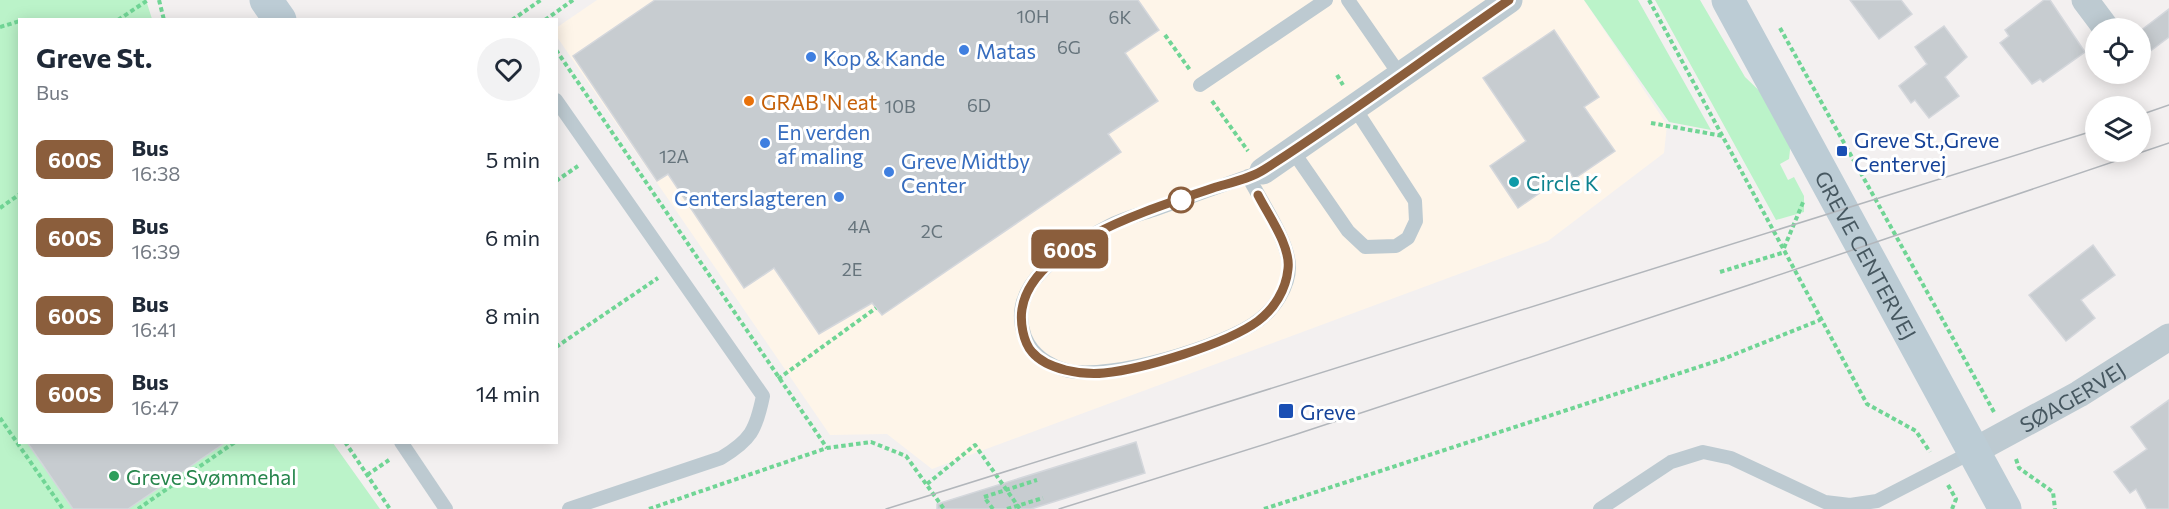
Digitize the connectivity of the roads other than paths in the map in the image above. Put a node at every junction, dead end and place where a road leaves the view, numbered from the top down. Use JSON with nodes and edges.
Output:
{"nodes":[{"id":1,"x":266,"y":0,"type":"edge"},
{"id":2,"x":1326,"y":0,"type":"edge"},
{"id":3,"x":1348,"y":0,"type":"edge"},
{"id":4,"x":1509,"y":0,"type":"edge"},
{"id":5,"x":1728,"y":0,"type":"edge"},
{"id":6,"x":2085,"y":0,"type":"edge"},
{"id":7,"x":279,"y":18,"type":"edge"},
{"id":8,"x":2098,"y":18,"type":"edge"},
{"id":9,"x":1400,"y":75,"type":"junction"},
{"id":10,"x":1200,"y":85,"type":"dead end"},
{"id":11,"x":558,"y":103,"type":"edge"},
{"id":12,"x":1354,"y":108,"type":"junction"},
{"id":13,"x":1292,"y":150,"type":"junction"},
{"id":14,"x":1256,"y":174,"type":"junction"},
{"id":15,"x":2169,"y":337,"type":"edge"},
{"id":16,"x":402,"y":444,"type":"edge"},
{"id":17,"x":1974,"y":451,"type":"junction"},
{"id":18,"x":446,"y":509,"type":"edge"},
{"id":19,"x":569,"y":509,"type":"edge"},
{"id":20,"x":1600,"y":509,"type":"edge"},
{"id":21,"x":2005,"y":509,"type":"edge"}],
"edges":[{"from":1,"to":7,"type":"street"},
{"from":2,"to":10,"type":"lane"},
{"from":3,"to":9,"type":"lane"},
{"from":4,"to":9,"type":"street"},
{"from":5,"to":17,"type":"street","name":"GREVE CENTERVEJ"},
{"from":6,"to":8,"type":"street"},
{"from":9,"to":12,"type":"street"},
{"from":11,"to":19,"type":"lane"},
{"from":12,"to":13,"type":"street"},
{"from":12,"to":13,"type":"lane"},
{"from":13,"to":14,"type":"street"},
{"from":14,"to":14,"type":"lane"},
{"from":15,"to":17,"type":"street","name":"SØAGERVEJ"},
{"from":16,"to":18,"type":"lane"},
{"from":17,"to":20,"type":"lane"},
{"from":17,"to":21,"type":"street","name":"GREVE CENTERVEJ"}]}
